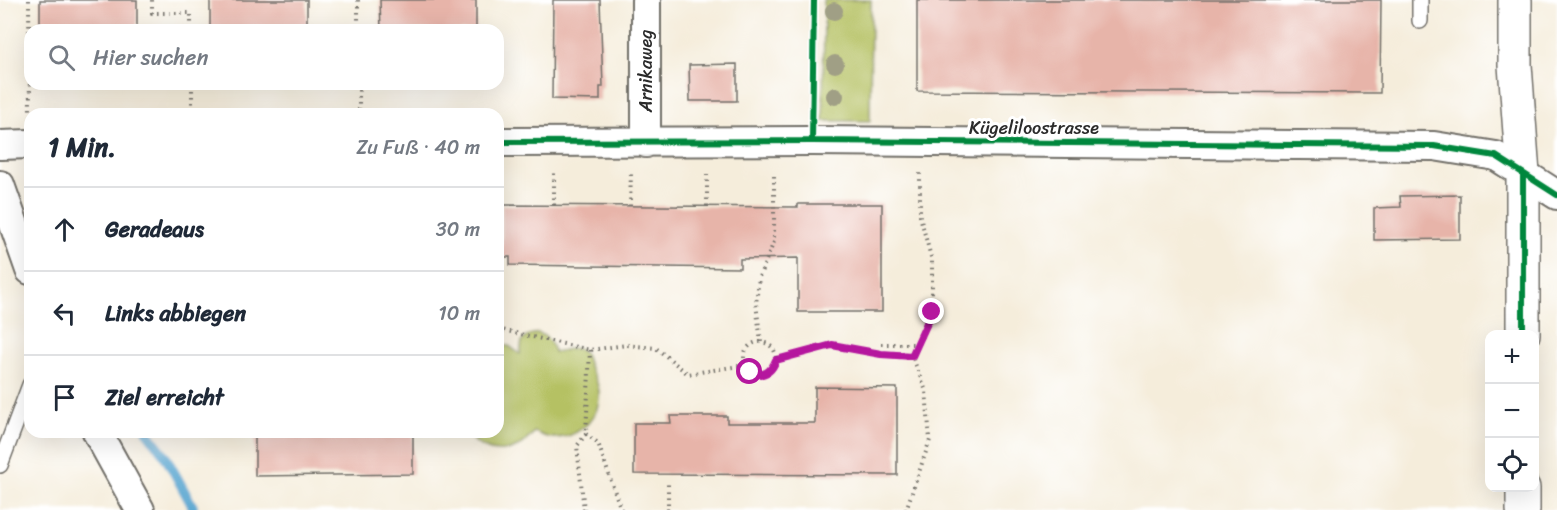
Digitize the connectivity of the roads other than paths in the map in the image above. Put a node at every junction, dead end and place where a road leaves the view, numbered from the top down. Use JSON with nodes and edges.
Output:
{"nodes":[{"id":1,"x":646,"y":0,"type":"edge"},
{"id":2,"x":1420,"y":0,"type":"edge"},
{"id":3,"x":1515,"y":0,"type":"edge"},
{"id":4,"x":1420,"y":21,"type":"dead end"},
{"id":5,"x":504,"y":143,"type":"edge"},
{"id":6,"x":24,"y":144,"type":"edge"},
{"id":7,"x":0,"y":145,"type":"edge"},
{"id":8,"x":639,"y":154,"type":"junction"},
{"id":9,"x":1523,"y":174,"type":"junction"},
{"id":10,"x":0,"y":185,"type":"edge"},
{"id":11,"x":1557,"y":195,"type":"edge"},
{"id":12,"x":24,"y":253,"type":"edge"},
{"id":13,"x":1523,"y":330,"type":"edge"},
{"id":14,"x":24,"y":401,"type":"edge"},
{"id":15,"x":100,"y":438,"type":"edge"},
{"id":16,"x":0,"y":465,"type":"edge"},
{"id":17,"x":1523,"y":492,"type":"edge"},
{"id":18,"x":140,"y":510,"type":"edge"},
{"id":19,"x":1523,"y":510,"type":"edge"}],
"edges":[{"from":1,"to":8,"type":"street","name":"Arnikaweg"},
{"from":2,"to":4,"type":"lane"},
{"from":3,"to":9,"type":"street"},
{"from":5,"to":8,"type":"street","name":"Kügeliloostrasse"},
{"from":6,"to":7,"type":"street"},
{"from":8,"to":9,"type":"street","name":"Kügeliloostrasse"},
{"from":9,"to":11,"type":"street","name":"Kügeliloostrasse"},
{"from":9,"to":13,"type":"street"},
{"from":10,"to":12,"type":"street"},
{"from":14,"to":16,"type":"lane"},
{"from":15,"to":18,"type":"street"},
{"from":17,"to":19,"type":"street"}]}
